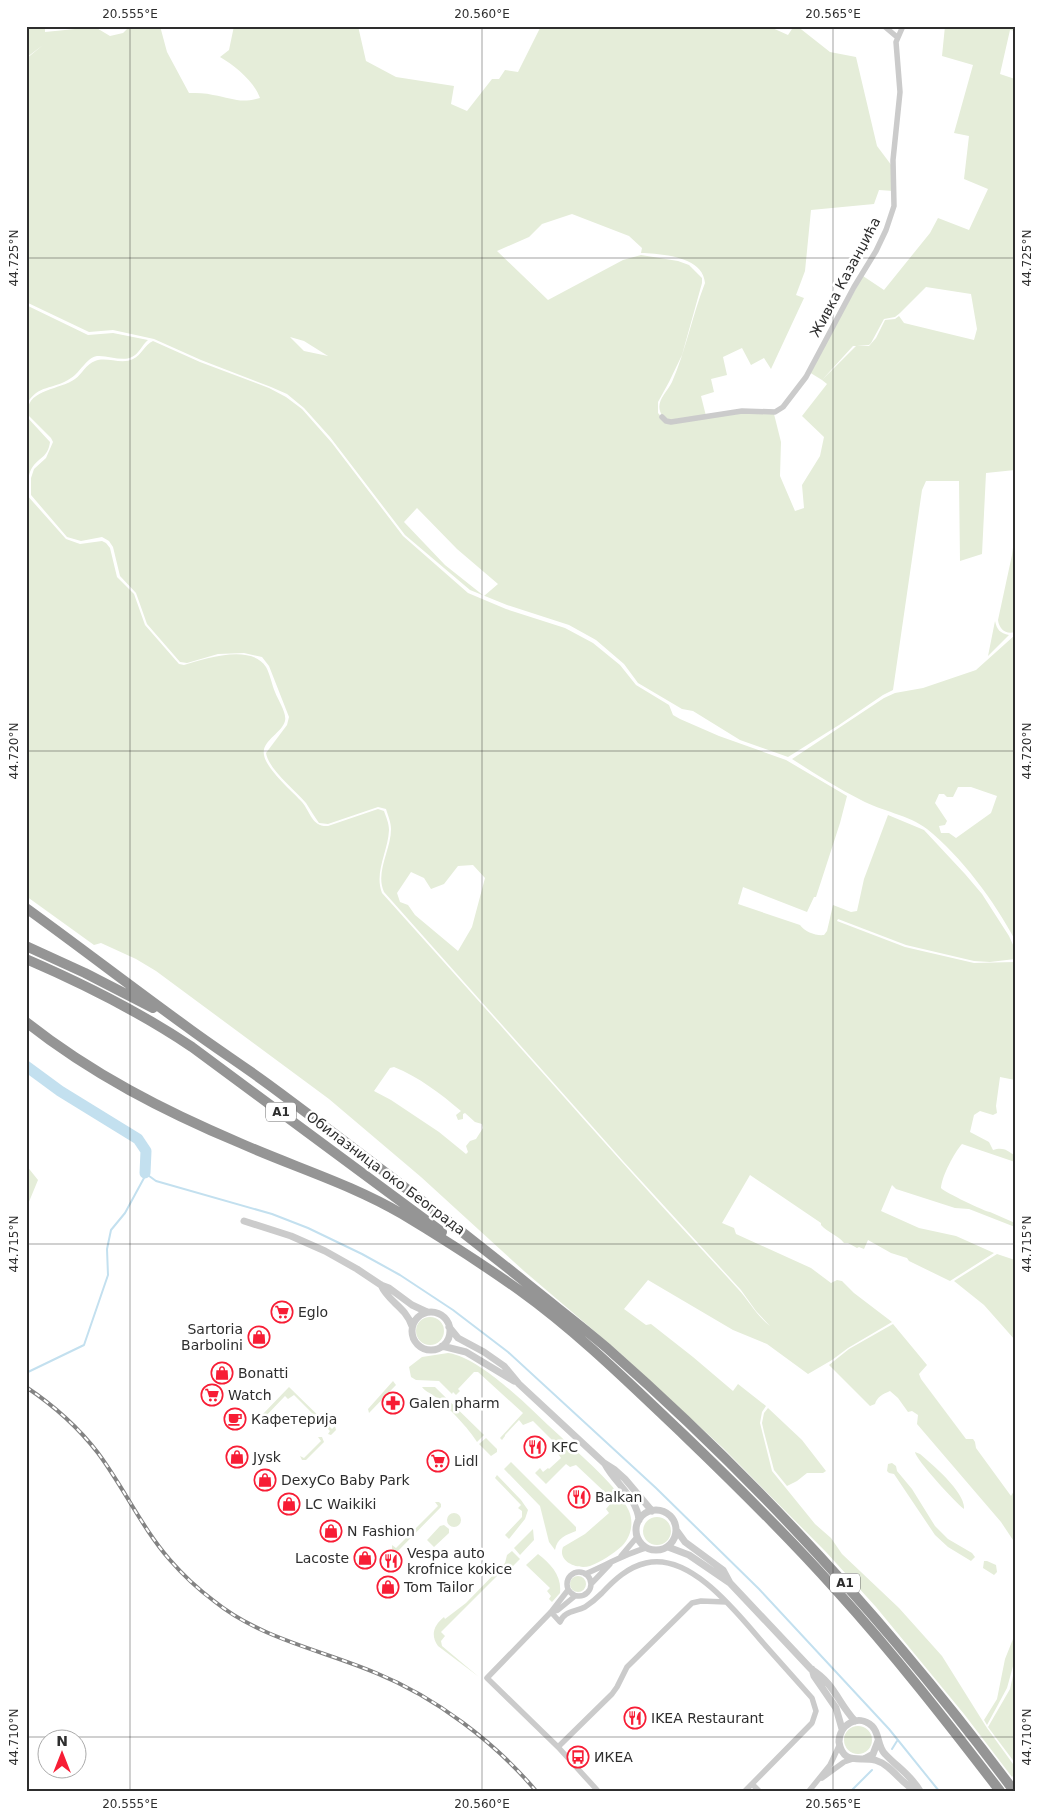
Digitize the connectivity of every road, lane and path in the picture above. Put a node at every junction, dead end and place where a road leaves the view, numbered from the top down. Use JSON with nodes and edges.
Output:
{"nodes":[{"id":1,"x":884,"y":26,"type":"edge"},
{"id":2,"x":903,"y":26,"type":"edge"},
{"id":3,"x":897,"y":38,"type":"junction"},
{"id":4,"x":662,"y":417,"type":"dead end"},
{"id":5,"x":26,"y":908,"type":"edge"},
{"id":6,"x":26,"y":946,"type":"edge"},
{"id":7,"x":26,"y":959,"type":"edge"},
{"id":8,"x":26,"y":1022,"type":"edge"},
{"id":9,"x":188,"y":1028,"type":"junction"},
{"id":10,"x":244,"y":1221,"type":"dead end"},
{"id":11,"x":381,"y":1285,"type":"junction"},
{"id":12,"x":520,"y":1291,"type":"junction"},
{"id":13,"x":427,"y":1312,"type":"junction"},
{"id":14,"x":412,"y":1326,"type":"junction"},
{"id":15,"x":450,"y":1327,"type":"junction"},
{"id":16,"x":442,"y":1346,"type":"junction"},
{"id":17,"x":519,"y":1384,"type":"junction"},
{"id":18,"x":604,"y":1463,"type":"junction"},
{"id":19,"x":652,"y":1511,"type":"junction"},
{"id":20,"x":639,"y":1520,"type":"junction"},
{"id":21,"x":677,"y":1530,"type":"junction"},
{"id":22,"x":638,"y":1537,"type":"junction"},
{"id":23,"x":668,"y":1547,"type":"junction"},
{"id":24,"x":646,"y":1548,"type":"junction"},
{"id":25,"x":621,"y":1556,"type":"junction"},
{"id":26,"x":611,"y":1563,"type":"junction"},
{"id":27,"x":585,"y":1574,"type":"junction"},
{"id":28,"x":730,"y":1583,"type":"junction"},
{"id":29,"x":591,"y":1584,"type":"junction"},
{"id":30,"x":568,"y":1590,"type":"junction"},
{"id":31,"x":575,"y":1596,"type":"junction"},
{"id":32,"x":726,"y":1602,"type":"junction"},
{"id":33,"x":551,"y":1612,"type":"junction"},
{"id":34,"x":811,"y":1669,"type":"junction"},
{"id":35,"x":855,"y":1721,"type":"junction"},
{"id":36,"x":842,"y":1729,"type":"junction"},
{"id":37,"x":878,"y":1741,"type":"junction"},
{"id":38,"x":839,"y":1746,"type":"junction"},
{"id":39,"x":558,"y":1747,"type":"junction"},
{"id":40,"x":853,"y":1759,"type":"junction"},
{"id":41,"x":864,"y":1759,"type":"junction"},
{"id":42,"x":818,"y":1781,"type":"junction"},
{"id":43,"x":752,"y":1784,"type":"junction"},
{"id":44,"x":1013,"y":1790,"type":"edge"},
{"id":45,"x":598,"y":1791,"type":"edge"},
{"id":46,"x":745,"y":1791,"type":"edge"},
{"id":47,"x":759,"y":1791,"type":"edge"},
{"id":48,"x":809,"y":1791,"type":"edge"},
{"id":49,"x":916,"y":1791,"type":"edge"},
{"id":50,"x":920,"y":1791,"type":"edge"},
{"id":51,"x":1000,"y":1791,"type":"edge"}],
"edges":[{"from":1,"to":3,"type":"street"},
{"from":2,"to":3,"type":"street","name":"Живка Казанџића"},
{"from":3,"to":4,"type":"street","name":"Живка Казанџића"},
{"from":5,"to":9,"type":"highway"},
{"from":6,"to":9,"type":"highway","number":"A1"},
{"from":7,"to":12,"type":"highway","name":"Обилазница око Београда","number":"A1"},
{"from":8,"to":12,"type":"highway"},
{"from":9,"to":44,"type":"highway","number":"A1"},
{"from":10,"to":11,"type":"street"},
{"from":11,"to":13,"type":"street"},
{"from":11,"to":14,"type":"street"},
{"from":12,"to":51,"type":"highway","number":"A1"},
{"from":13,"to":14,"type":"street"},
{"from":13,"to":15,"type":"street"},
{"from":14,"to":16,"type":"street"},
{"from":15,"to":16,"type":"street"},
{"from":15,"to":17,"type":"street"},
{"from":16,"to":17,"type":"street"},
{"from":17,"to":18,"type":"street"},
{"from":18,"to":19,"type":"street"},
{"from":18,"to":20,"type":"street"},
{"from":19,"to":20,"type":"street"},
{"from":19,"to":21,"type":"street"},
{"from":20,"to":22,"type":"street"},
{"from":21,"to":23,"type":"street"},
{"from":21,"to":28,"type":"street"},
{"from":22,"to":24,"type":"street"},
{"from":22,"to":25,"type":"street"},
{"from":23,"to":24,"type":"street"},
{"from":23,"to":28,"type":"street"},
{"from":24,"to":25,"type":"street"},
{"from":25,"to":26,"type":"street"},
{"from":26,"to":27,"type":"street"},
{"from":26,"to":29,"type":"street"},
{"from":27,"to":29,"type":"street"},
{"from":27,"to":30,"type":"street"},
{"from":28,"to":34,"type":"street"},
{"from":29,"to":31,"type":"street"},
{"from":30,"to":31,"type":"street"},
{"from":30,"to":33,"type":"street"},
{"from":31,"to":33,"type":"street"},
{"from":32,"to":33,"type":"street"},
{"from":32,"to":39,"type":"street"},
{"from":32,"to":43,"type":"street"},
{"from":33,"to":39,"type":"street"},
{"from":34,"to":35,"type":"street"},
{"from":34,"to":36,"type":"street"},
{"from":35,"to":36,"type":"street"},
{"from":35,"to":37,"type":"street"},
{"from":36,"to":38,"type":"street"},
{"from":37,"to":41,"type":"street"},
{"from":37,"to":50,"type":"street"},
{"from":38,"to":40,"type":"street"},
{"from":38,"to":42,"type":"street"},
{"from":39,"to":45,"type":"street"},
{"from":40,"to":41,"type":"street"},
{"from":40,"to":42,"type":"street"},
{"from":41,"to":49,"type":"street"},
{"from":42,"to":48,"type":"street"},
{"from":43,"to":46,"type":"street"},
{"from":43,"to":47,"type":"street"}]}
